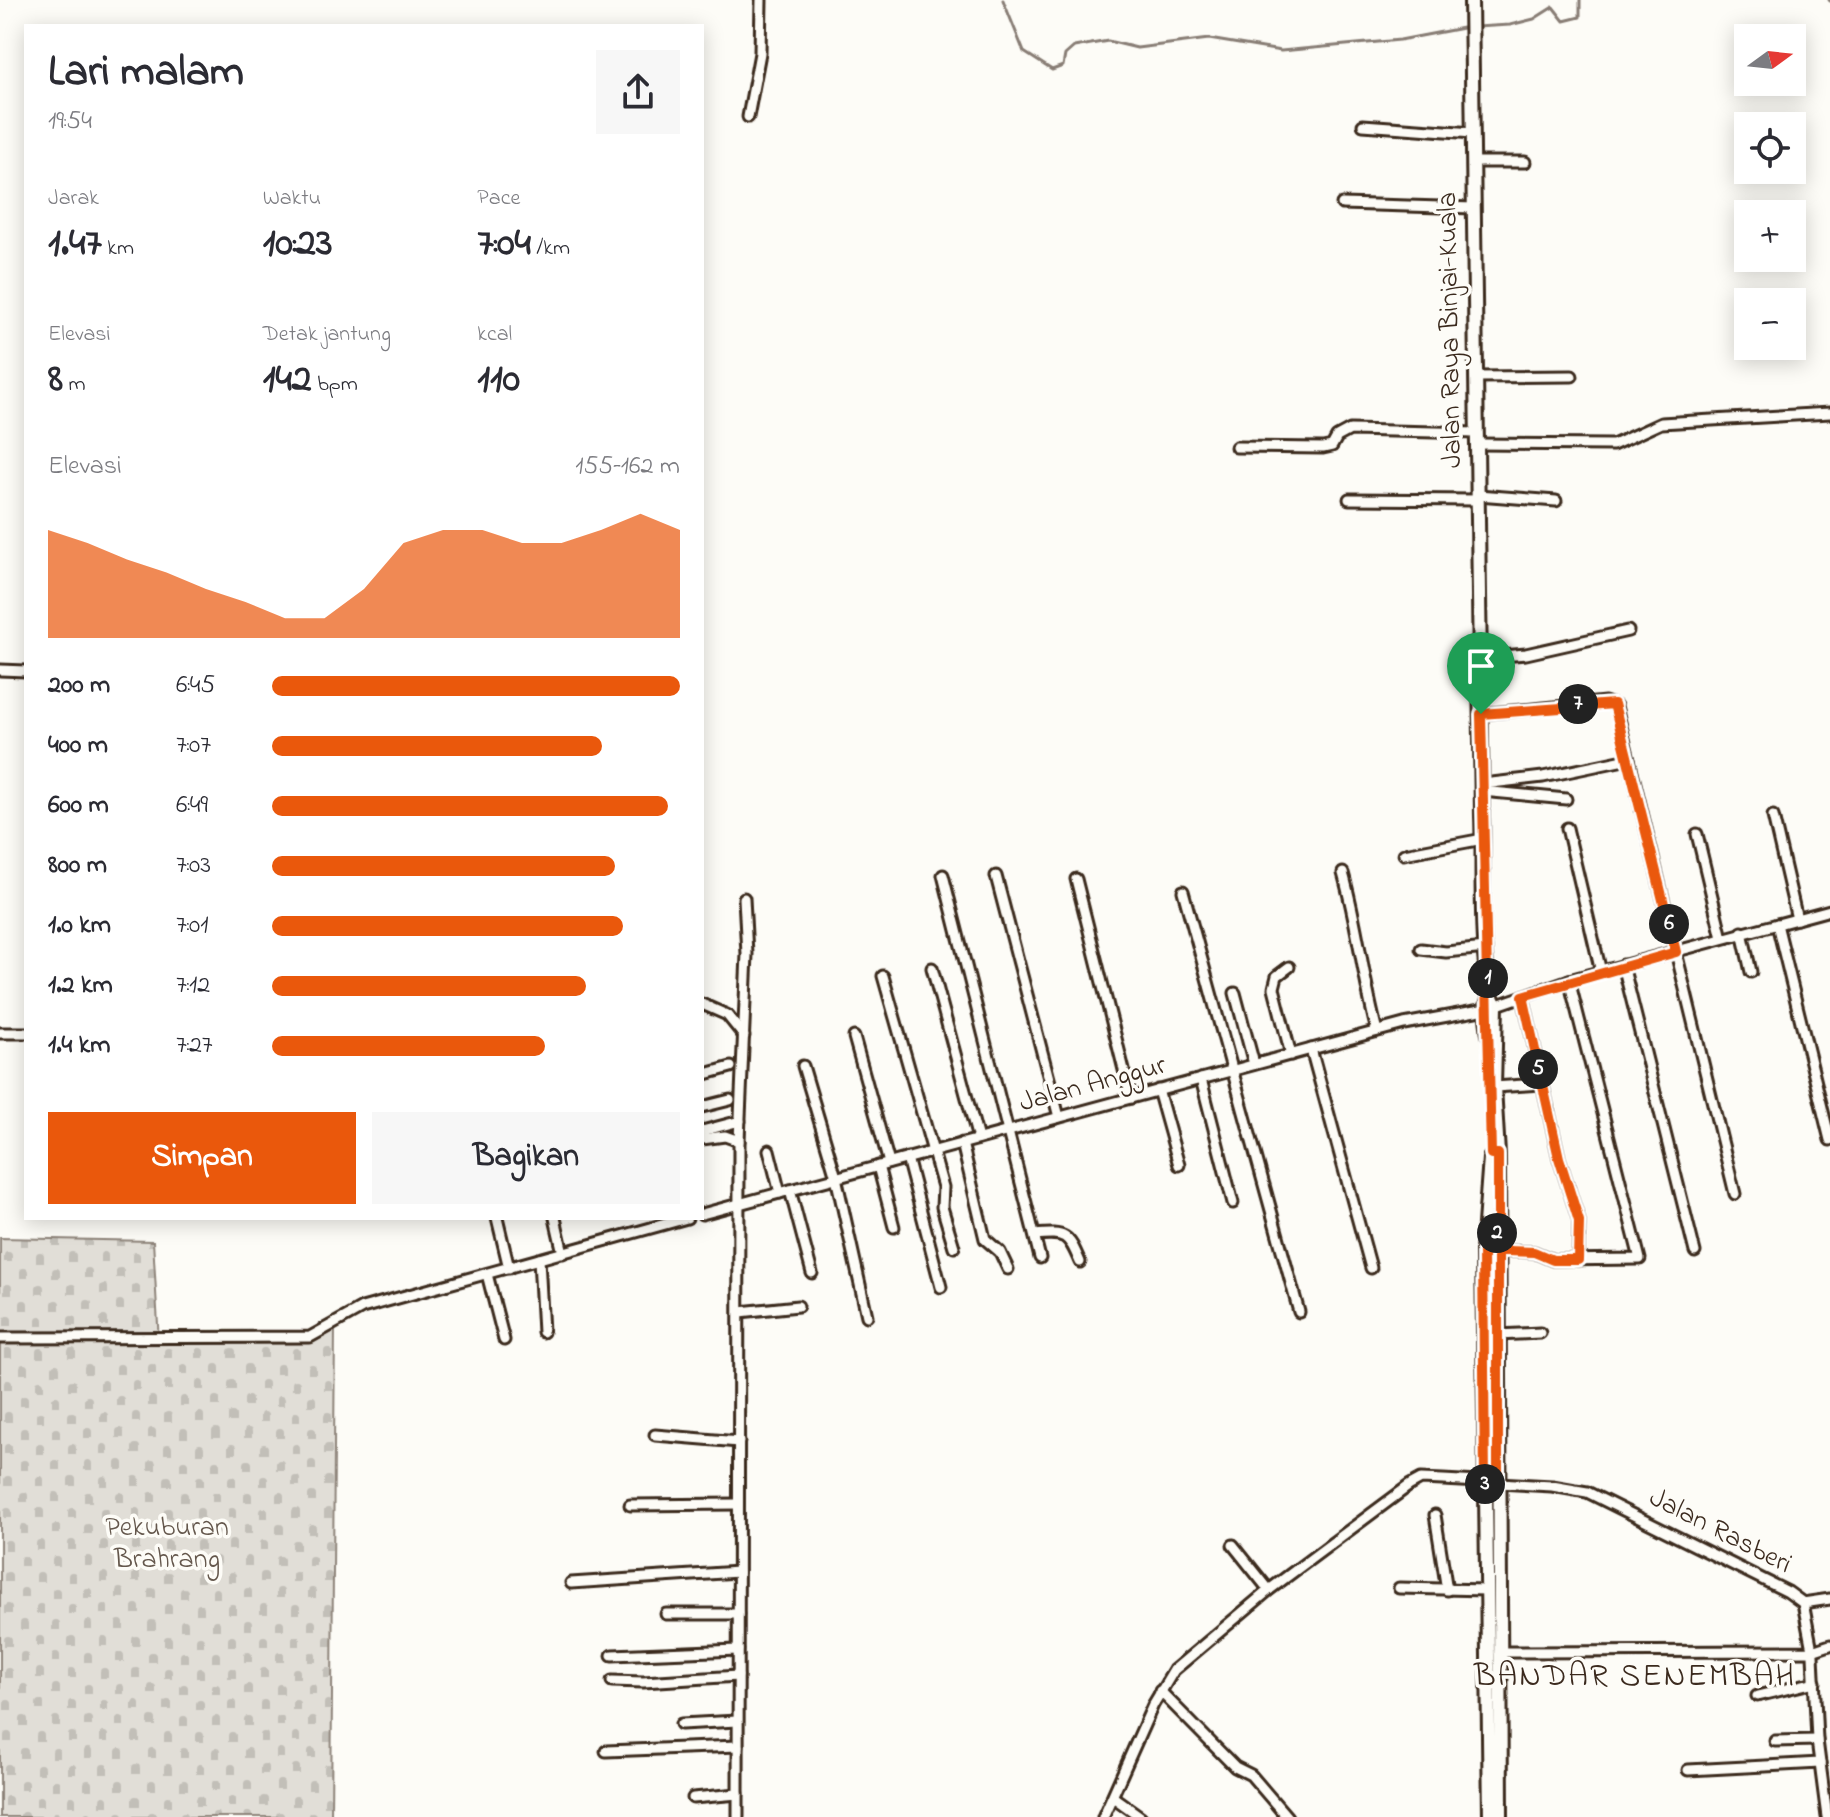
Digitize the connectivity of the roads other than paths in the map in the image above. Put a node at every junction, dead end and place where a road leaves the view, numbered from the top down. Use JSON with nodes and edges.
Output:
{"nodes":[{"id":1,"x":761,"y":0,"type":"edge"},
{"id":2,"x":1471,"y":0,"type":"edge"},
{"id":3,"x":748,"y":117,"type":"dead end"},
{"id":4,"x":1363,"y":125,"type":"dead end"},
{"id":5,"x":1473,"y":133,"type":"junction"},
{"id":6,"x":1473,"y":162,"type":"junction"},
{"id":7,"x":1525,"y":162,"type":"dead end"},
{"id":8,"x":1342,"y":204,"type":"dead end"},
{"id":9,"x":1474,"y":208,"type":"junction"},
{"id":10,"x":1572,"y":376,"type":"dead end"},
{"id":11,"x":1476,"y":377,"type":"junction"},
{"id":12,"x":1830,"y":413,"type":"edge"},
{"id":13,"x":1477,"y":438,"type":"junction"},
{"id":14,"x":1236,"y":447,"type":"dead end"},
{"id":15,"x":1478,"y":498,"type":"junction"},
{"id":16,"x":1349,"y":499,"type":"dead end"},
{"id":17,"x":1556,"y":501,"type":"dead end"},
{"id":18,"x":1628,"y":631,"type":"dead end"},
{"id":19,"x":1479,"y":658,"type":"junction"},
{"id":20,"x":0,"y":670,"type":"edge"},
{"id":21,"x":24,"y":671,"type":"edge"},
{"id":22,"x":1481,"y":714,"type":"junction"},
{"id":23,"x":1629,"y":759,"type":"junction"},
{"id":24,"x":1482,"y":787,"type":"junction"},
{"id":25,"x":1566,"y":799,"type":"dead end"},
{"id":26,"x":1773,"y":816,"type":"dead end"},
{"id":27,"x":1567,"y":828,"type":"dead end"},
{"id":28,"x":1697,"y":834,"type":"dead end"},
{"id":29,"x":1483,"y":839,"type":"junction"},
{"id":30,"x":1404,"y":854,"type":"dead end"},
{"id":31,"x":1343,"y":873,"type":"dead end"},
{"id":32,"x":943,"y":875,"type":"dead end"},
{"id":33,"x":996,"y":876,"type":"dead end"},
{"id":34,"x":1076,"y":879,"type":"dead end"},
{"id":35,"x":1183,"y":891,"type":"dead end"},
{"id":36,"x":744,"y":898,"type":"dead end"},
{"id":37,"x":1830,"y":910,"type":"edge"},
{"id":38,"x":1797,"y":919,"type":"junction"},
{"id":39,"x":1777,"y":924,"type":"junction"},
{"id":40,"x":1742,"y":932,"type":"junction"},
{"id":41,"x":1722,"y":938,"type":"junction"},
{"id":42,"x":1486,"y":948,"type":"junction"},
{"id":43,"x":1421,"y":949,"type":"dead end"},
{"id":44,"x":1676,"y":952,"type":"junction"},
{"id":45,"x":1623,"y":965,"type":"junction"},
{"id":46,"x":1289,"y":967,"type":"dead end"},
{"id":47,"x":932,"y":968,"type":"dead end"},
{"id":48,"x":1601,"y":972,"type":"junction"},
{"id":49,"x":1751,"y":972,"type":"dead end"},
{"id":50,"x":883,"y":976,"type":"dead end"},
{"id":51,"x":1569,"y":980,"type":"junction"},
{"id":52,"x":1235,"y":993,"type":"dead end"},
{"id":53,"x":1523,"y":996,"type":"junction"},
{"id":54,"x":1490,"y":1003,"type":"junction"},
{"id":55,"x":704,"y":1005,"type":"edge"},
{"id":56,"x":1377,"y":1031,"type":"junction"},
{"id":57,"x":0,"y":1033,"type":"edge"},
{"id":58,"x":24,"y":1033,"type":"edge"},
{"id":59,"x":744,"y":1036,"type":"junction"},
{"id":60,"x":854,"y":1037,"type":"dead end"},
{"id":61,"x":1311,"y":1049,"type":"junction"},
{"id":62,"x":1291,"y":1055,"type":"junction"},
{"id":63,"x":1254,"y":1064,"type":"junction"},
{"id":64,"x":803,"y":1066,"type":"dead end"},
{"id":65,"x":731,"y":1067,"type":"dead end"},
{"id":66,"x":1232,"y":1070,"type":"junction"},
{"id":67,"x":704,"y":1074,"type":"edge"},
{"id":68,"x":1201,"y":1079,"type":"junction"},
{"id":69,"x":1541,"y":1084,"type":"junction"},
{"id":70,"x":1494,"y":1087,"type":"junction"},
{"id":71,"x":1158,"y":1090,"type":"junction"},
{"id":72,"x":1131,"y":1098,"type":"junction"},
{"id":73,"x":730,"y":1100,"type":"dead end"},
{"id":74,"x":704,"y":1106,"type":"edge"},
{"id":75,"x":1059,"y":1117,"type":"junction"},
{"id":76,"x":740,"y":1121,"type":"junction"},
{"id":77,"x":704,"y":1130,"type":"edge"},
{"id":78,"x":1006,"y":1131,"type":"junction"},
{"id":79,"x":704,"y":1139,"type":"edge"},
{"id":80,"x":978,"y":1139,"type":"junction"},
{"id":81,"x":1830,"y":1140,"type":"edge"},
{"id":82,"x":739,"y":1141,"type":"junction"},
{"id":83,"x":962,"y":1143,"type":"junction"},
{"id":84,"x":769,"y":1150,"type":"dead end"},
{"id":85,"x":931,"y":1152,"type":"junction"},
{"id":86,"x":1494,"y":1154,"type":"junction"},
{"id":87,"x":907,"y":1158,"type":"junction"},
{"id":88,"x":889,"y":1163,"type":"junction"},
{"id":89,"x":1179,"y":1165,"type":"dead end"},
{"id":90,"x":878,"y":1166,"type":"junction"},
{"id":91,"x":836,"y":1177,"type":"junction"},
{"id":92,"x":785,"y":1191,"type":"junction"},
{"id":93,"x":1735,"y":1194,"type":"dead end"},
{"id":94,"x":741,"y":1203,"type":"junction"},
{"id":95,"x":1233,"y":1203,"type":"dead end"},
{"id":96,"x":704,"y":1213,"type":"edge"},
{"id":97,"x":497,"y":1220,"type":"edge"},
{"id":98,"x":555,"y":1220,"type":"edge"},
{"id":99,"x":680,"y":1220,"type":"edge"},
{"id":100,"x":894,"y":1227,"type":"dead end"},
{"id":101,"x":1035,"y":1235,"type":"junction"},
{"id":102,"x":954,"y":1247,"type":"dead end"},
{"id":103,"x":1490,"y":1250,"type":"junction"},
{"id":104,"x":1695,"y":1252,"type":"dead end"},
{"id":105,"x":563,"y":1253,"type":"junction"},
{"id":106,"x":1040,"y":1258,"type":"dead end"},
{"id":107,"x":539,"y":1259,"type":"junction"},
{"id":108,"x":1578,"y":1260,"type":"junction"},
{"id":109,"x":1080,"y":1262,"type":"dead end"},
{"id":110,"x":509,"y":1268,"type":"junction"},
{"id":111,"x":1371,"y":1268,"type":"dead end"},
{"id":112,"x":1008,"y":1269,"type":"dead end"},
{"id":113,"x":812,"y":1273,"type":"dead end"},
{"id":114,"x":487,"y":1274,"type":"junction"},
{"id":115,"x":941,"y":1287,"type":"dead end"},
{"id":116,"x":798,"y":1306,"type":"dead end"},
{"id":117,"x":740,"y":1312,"type":"junction"},
{"id":118,"x":1299,"y":1312,"type":"dead end"},
{"id":119,"x":867,"y":1316,"type":"dead end"},
{"id":120,"x":543,"y":1332,"type":"dead end"},
{"id":121,"x":1540,"y":1333,"type":"dead end"},
{"id":122,"x":1497,"y":1335,"type":"junction"},
{"id":123,"x":0,"y":1338,"type":"edge"},
{"id":124,"x":504,"y":1340,"type":"dead end"},
{"id":125,"x":655,"y":1435,"type":"dead end"},
{"id":126,"x":739,"y":1442,"type":"junction"},
{"id":127,"x":1491,"y":1484,"type":"junction"},
{"id":128,"x":737,"y":1504,"type":"junction"},
{"id":129,"x":630,"y":1505,"type":"dead end"},
{"id":130,"x":1435,"y":1515,"type":"dead end"},
{"id":131,"x":1233,"y":1545,"type":"dead end"},
{"id":132,"x":738,"y":1572,"type":"junction"},
{"id":133,"x":571,"y":1583,"type":"dead end"},
{"id":134,"x":1399,"y":1588,"type":"dead end"},
{"id":135,"x":1269,"y":1590,"type":"junction"},
{"id":136,"x":1447,"y":1590,"type":"junction"},
{"id":137,"x":1487,"y":1590,"type":"junction"},
{"id":138,"x":1830,"y":1599,"type":"edge"},
{"id":139,"x":1803,"y":1603,"type":"junction"},
{"id":140,"x":666,"y":1614,"type":"dead end"},
{"id":141,"x":738,"y":1614,"type":"junction"},
{"id":142,"x":1830,"y":1645,"type":"edge"},
{"id":143,"x":738,"y":1650,"type":"junction"},
{"id":144,"x":1812,"y":1651,"type":"junction"},
{"id":145,"x":1499,"y":1652,"type":"junction"},
{"id":146,"x":612,"y":1655,"type":"dead end"},
{"id":147,"x":738,"y":1676,"type":"junction"},
{"id":148,"x":612,"y":1681,"type":"dead end"},
{"id":149,"x":1815,"y":1682,"type":"junction"},
{"id":150,"x":1160,"y":1691,"type":"junction"},
{"id":151,"x":1757,"y":1696,"type":"dead end"},
{"id":152,"x":737,"y":1721,"type":"junction"},
{"id":153,"x":681,"y":1724,"type":"dead end"},
{"id":154,"x":1817,"y":1740,"type":"junction"},
{"id":155,"x":1775,"y":1741,"type":"dead end"},
{"id":156,"x":738,"y":1746,"type":"junction"},
{"id":157,"x":606,"y":1751,"type":"dead end"},
{"id":158,"x":1820,"y":1763,"type":"junction"},
{"id":159,"x":1688,"y":1770,"type":"dead end"},
{"id":160,"x":738,"y":1794,"type":"junction"},
{"id":161,"x":1113,"y":1797,"type":"junction"},
{"id":162,"x":693,"y":1798,"type":"dead end"},
{"id":163,"x":738,"y":1817,"type":"edge"},
{"id":164,"x":1103,"y":1817,"type":"edge"},
{"id":165,"x":1141,"y":1817,"type":"edge"},
{"id":166,"x":1287,"y":1817,"type":"edge"},
{"id":167,"x":1490,"y":1817,"type":"edge"},
{"id":168,"x":1501,"y":1817,"type":"edge"},
{"id":169,"x":1827,"y":1817,"type":"edge"}],
"edges":[{"from":1,"to":3,"type":"street"},
{"from":2,"to":5,"type":"main road","name":"Jalan Raya Binjai-Kuala"},
{"from":4,"to":5,"type":"street"},
{"from":5,"to":6,"type":"main road","name":"Jalan Raya Binjai-Kuala"},
{"from":6,"to":7,"type":"street"},
{"from":6,"to":9,"type":"main road","name":"Jalan Raya Binjai-Kuala"},
{"from":8,"to":9,"type":"street"},
{"from":9,"to":11,"type":"main road","name":"Jalan Raya Binjai-Kuala"},
{"from":10,"to":11,"type":"street"},
{"from":11,"to":13,"type":"main road","name":"Jalan Raya Binjai-Kuala"},
{"from":12,"to":13,"type":"street"},
{"from":13,"to":14,"type":"street"},
{"from":13,"to":15,"type":"main road","name":"Jalan Raya Binjai-Kuala"},
{"from":15,"to":16,"type":"street"},
{"from":15,"to":17,"type":"street"},
{"from":15,"to":19,"type":"main road","name":"Jalan Raya Binjai-Kuala"},
{"from":18,"to":19,"type":"street"},
{"from":19,"to":22,"type":"main road","name":"Jalan Raya Binjai-Kuala"},
{"from":20,"to":21,"type":"street"},
{"from":22,"to":23,"type":"street"},
{"from":22,"to":24,"type":"main road","name":"Jalan Raya Binjai-Kuala"},
{"from":23,"to":24,"type":"street"},
{"from":23,"to":44,"type":"street"},
{"from":24,"to":25,"type":"street"},
{"from":24,"to":29,"type":"main road","name":"Jalan Raya Binjai-Kuala"},
{"from":26,"to":38,"type":"street"},
{"from":27,"to":48,"type":"street"},
{"from":28,"to":41,"type":"street"},
{"from":29,"to":30,"type":"street"},
{"from":29,"to":42,"type":"main road","name":"Jalan Raya Binjai-Kuala"},
{"from":31,"to":56,"type":"street"},
{"from":32,"to":78,"type":"street"},
{"from":33,"to":75,"type":"street"},
{"from":34,"to":72,"type":"street"},
{"from":35,"to":66,"type":"street"},
{"from":36,"to":59,"type":"street"},
{"from":37,"to":38,"type":"street","name":"Jalan Anggur"},
{"from":38,"to":39,"type":"street","name":"Jalan Anggur"},
{"from":39,"to":40,"type":"street","name":"Jalan Anggur"},
{"from":39,"to":81,"type":"street"},
{"from":40,"to":41,"type":"street","name":"Jalan Anggur"},
{"from":40,"to":49,"type":"street"},
{"from":41,"to":44,"type":"street","name":"Jalan Anggur"},
{"from":42,"to":43,"type":"street"},
{"from":42,"to":54,"type":"main road","name":"Jalan Raya Binjai-Kuala"},
{"from":44,"to":45,"type":"street","name":"Jalan Anggur"},
{"from":44,"to":93,"type":"street"},
{"from":45,"to":48,"type":"street","name":"Jalan Anggur"},
{"from":45,"to":104,"type":"street"},
{"from":46,"to":62,"type":"street"},
{"from":47,"to":80,"type":"street"},
{"from":48,"to":51,"type":"street","name":"Jalan Anggur"},
{"from":50,"to":85,"type":"street"},
{"from":51,"to":53,"type":"street","name":"Jalan Anggur"},
{"from":51,"to":108,"type":"street"},
{"from":52,"to":63,"type":"street"},
{"from":53,"to":54,"type":"street","name":"Jalan Anggur"},
{"from":53,"to":69,"type":"street"},
{"from":54,"to":56,"type":"street","name":"Jalan Anggur"},
{"from":54,"to":70,"type":"main road"},
{"from":54,"to":86,"type":"main road"},
{"from":55,"to":59,"type":"street"},
{"from":56,"to":61,"type":"street","name":"Jalan Anggur"},
{"from":57,"to":58,"type":"street"},
{"from":59,"to":76,"type":"street"},
{"from":60,"to":88,"type":"street"},
{"from":61,"to":62,"type":"street","name":"Jalan Anggur"},
{"from":61,"to":111,"type":"street"},
{"from":62,"to":63,"type":"street","name":"Jalan Anggur"},
{"from":63,"to":66,"type":"street","name":"Jalan Anggur"},
{"from":64,"to":91,"type":"street"},
{"from":65,"to":67,"type":"street"},
{"from":66,"to":68,"type":"street","name":"Jalan Anggur"},
{"from":66,"to":118,"type":"street"},
{"from":68,"to":71,"type":"street","name":"Jalan Anggur"},
{"from":68,"to":95,"type":"street"},
{"from":69,"to":70,"type":"street"},
{"from":69,"to":108,"type":"street"},
{"from":70,"to":86,"type":"main road"},
{"from":71,"to":72,"type":"street","name":"Jalan Anggur"},
{"from":71,"to":89,"type":"street"},
{"from":72,"to":75,"type":"street","name":"Jalan Anggur"},
{"from":73,"to":74,"type":"street"},
{"from":75,"to":78,"type":"street","name":"Jalan Anggur"},
{"from":76,"to":77,"type":"street"},
{"from":76,"to":82,"type":"street"},
{"from":78,"to":80,"type":"street","name":"Jalan Anggur"},
{"from":78,"to":101,"type":"street"},
{"from":79,"to":82,"type":"street"},
{"from":80,"to":83,"type":"street","name":"Jalan Anggur"},
{"from":82,"to":94,"type":"street"},
{"from":83,"to":85,"type":"street","name":"Jalan Anggur"},
{"from":83,"to":112,"type":"street"},
{"from":84,"to":92,"type":"street"},
{"from":85,"to":87,"type":"street","name":"Jalan Anggur"},
{"from":85,"to":102,"type":"street"},
{"from":86,"to":103,"type":"main road"},
{"from":87,"to":88,"type":"street","name":"Jalan Anggur"},
{"from":87,"to":115,"type":"street"},
{"from":88,"to":90,"type":"street","name":"Jalan Anggur"},
{"from":90,"to":91,"type":"street","name":"Jalan Anggur"},
{"from":90,"to":100,"type":"street"},
{"from":91,"to":92,"type":"street","name":"Jalan Anggur"},
{"from":91,"to":119,"type":"street"},
{"from":92,"to":94,"type":"street","name":"Jalan Anggur"},
{"from":92,"to":113,"type":"street"},
{"from":94,"to":96,"type":"street","name":"Jalan Anggur"},
{"from":94,"to":117,"type":"street"},
{"from":97,"to":110,"type":"street"},
{"from":98,"to":105,"type":"street"},
{"from":99,"to":105,"type":"street"},
{"from":101,"to":106,"type":"street"},
{"from":101,"to":109,"type":"street"},
{"from":103,"to":108,"type":"street"},
{"from":103,"to":122,"type":"main road"},
{"from":103,"to":127,"type":"main road"},
{"from":105,"to":107,"type":"street"},
{"from":107,"to":110,"type":"street"},
{"from":107,"to":120,"type":"street"},
{"from":110,"to":114,"type":"street"},
{"from":114,"to":123,"type":"street"},
{"from":114,"to":124,"type":"street"},
{"from":116,"to":117,"type":"street"},
{"from":117,"to":126,"type":"street"},
{"from":121,"to":122,"type":"street"},
{"from":122,"to":127,"type":"main road"},
{"from":125,"to":126,"type":"street"},
{"from":126,"to":128,"type":"street"},
{"from":127,"to":135,"type":"street","name":"Jalan Rasberi"},
{"from":127,"to":137,"type":"main road"},
{"from":127,"to":139,"type":"street","name":"Jalan Rasberi"},
{"from":127,"to":145,"type":"main road"},
{"from":128,"to":129,"type":"street"},
{"from":128,"to":132,"type":"street"},
{"from":130,"to":136,"type":"street"},
{"from":131,"to":135,"type":"street"},
{"from":132,"to":133,"type":"street"},
{"from":132,"to":141,"type":"street"},
{"from":134,"to":136,"type":"street"},
{"from":135,"to":150,"type":"street","name":"Jalan Rasberi"},
{"from":136,"to":137,"type":"street"},
{"from":137,"to":167,"type":"main road"},
{"from":138,"to":139,"type":"street"},
{"from":139,"to":144,"type":"street","name":"Jalan Rasberi"},
{"from":140,"to":141,"type":"street"},
{"from":141,"to":143,"type":"street"},
{"from":142,"to":144,"type":"street"},
{"from":143,"to":146,"type":"street"},
{"from":143,"to":147,"type":"street"},
{"from":144,"to":145,"type":"street"},
{"from":144,"to":149,"type":"street","name":"Jalan Rasberi"},
{"from":145,"to":168,"type":"main road"},
{"from":147,"to":148,"type":"street"},
{"from":147,"to":152,"type":"street"},
{"from":149,"to":151,"type":"street"},
{"from":149,"to":154,"type":"street","name":"Jalan Rasberi"},
{"from":150,"to":161,"type":"street","name":"Jalan Rasberi"},
{"from":150,"to":166,"type":"street"},
{"from":152,"to":153,"type":"street"},
{"from":152,"to":156,"type":"street"},
{"from":154,"to":155,"type":"street"},
{"from":154,"to":158,"type":"street","name":"Jalan Rasberi"},
{"from":156,"to":157,"type":"street"},
{"from":156,"to":160,"type":"street"},
{"from":158,"to":159,"type":"street"},
{"from":158,"to":169,"type":"street","name":"Jalan Rasberi"},
{"from":160,"to":162,"type":"street"},
{"from":160,"to":163,"type":"street"},
{"from":161,"to":164,"type":"street","name":"Jalan Rasberi"},
{"from":161,"to":165,"type":"street"}]}
